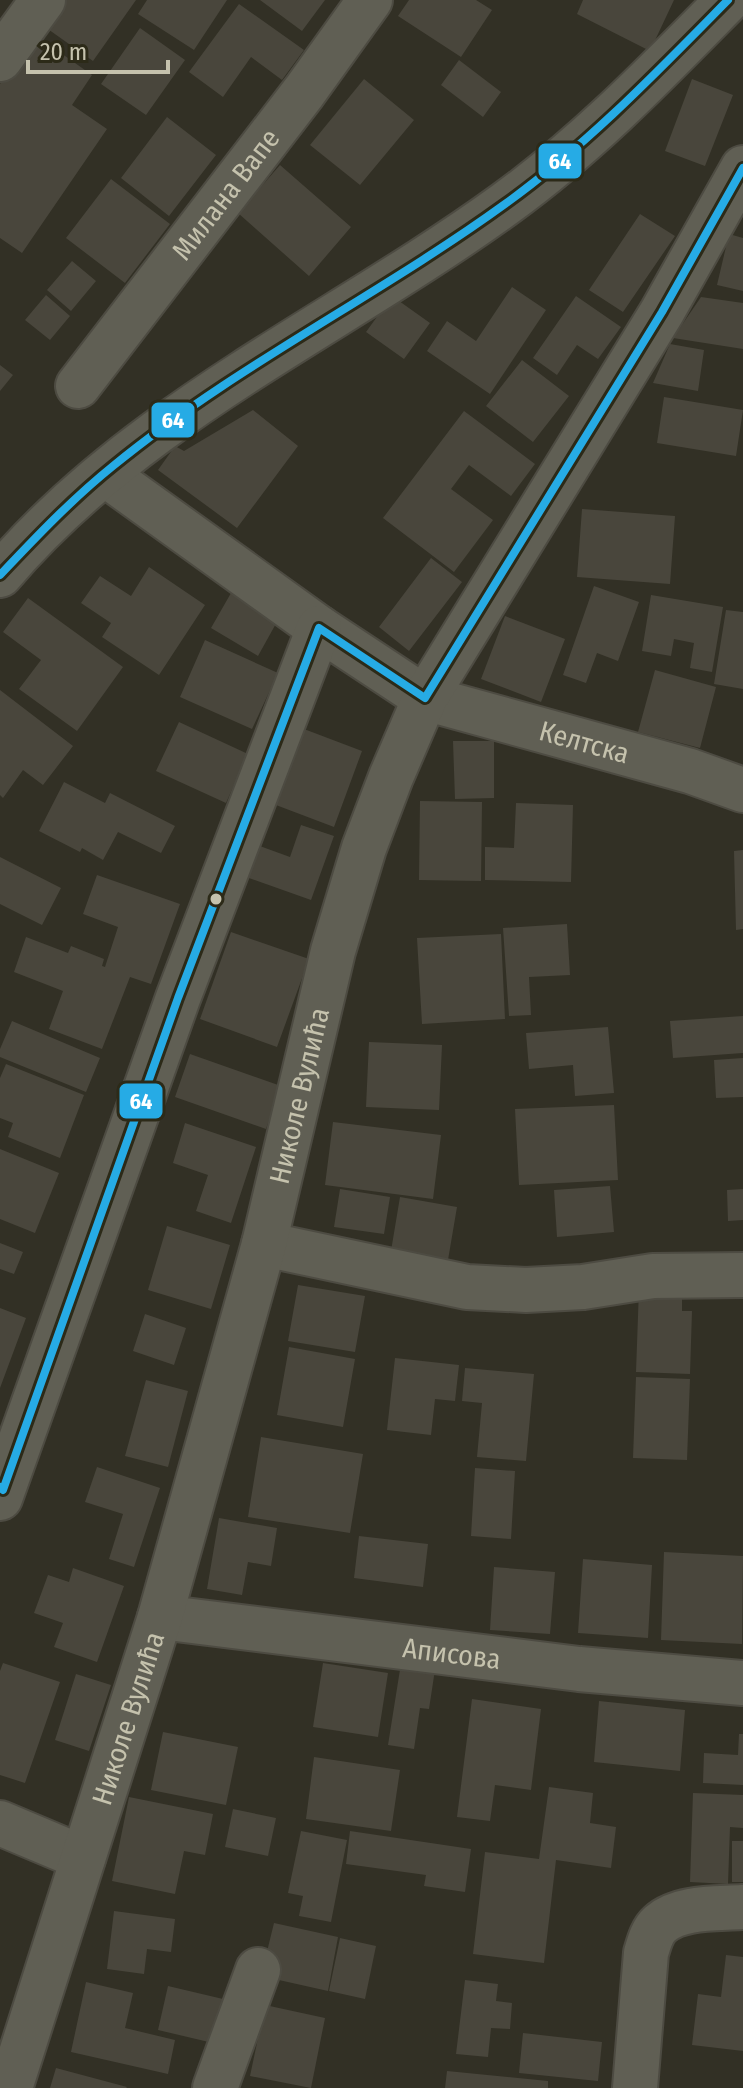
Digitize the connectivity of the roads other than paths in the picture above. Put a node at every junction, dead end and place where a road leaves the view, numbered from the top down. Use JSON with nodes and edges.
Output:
{"nodes":[{"id":1,"x":43,"y":0,"type":"edge"},
{"id":2,"x":370,"y":0,"type":"edge"},
{"id":3,"x":728,"y":0,"type":"edge"},
{"id":4,"x":0,"y":59,"type":"edge"},
{"id":5,"x":743,"y":168,"type":"edge"},
{"id":6,"x":78,"y":386,"type":"dead end"},
{"id":7,"x":105,"y":474,"type":"junction"},
{"id":8,"x":0,"y":575,"type":"edge"},
{"id":9,"x":319,"y":628,"type":"junction"},
{"id":10,"x":425,"y":698,"type":"junction"},
{"id":11,"x":743,"y":790,"type":"edge"},
{"id":12,"x":264,"y":1244,"type":"junction"},
{"id":13,"x":743,"y":1275,"type":"edge"},
{"id":14,"x":1,"y":1492,"type":"edge"},
{"id":15,"x":160,"y":1617,"type":"junction"},
{"id":16,"x":743,"y":1683,"type":"edge"},
{"id":17,"x":0,"y":1823,"type":"edge"},
{"id":18,"x":83,"y":1858,"type":"junction"},
{"id":19,"x":743,"y":1907,"type":"edge"},
{"id":20,"x":258,"y":1970,"type":"dead end"},
{"id":21,"x":10,"y":2088,"type":"edge"},
{"id":22,"x":215,"y":2088,"type":"edge"},
{"id":23,"x":635,"y":2088,"type":"edge"}],
"edges":[{"from":1,"to":4,"type":"street"},
{"from":2,"to":6,"type":"street","name":"Милана Вапе"},
{"from":3,"to":7,"type":"street"},
{"from":5,"to":10,"type":"street","name":"Николе Вулића"},
{"from":7,"to":8,"type":"street"},
{"from":7,"to":9,"type":"street","name":"Келтска"},
{"from":9,"to":10,"type":"street","name":"Келтска"},
{"from":9,"to":14,"type":"street"},
{"from":10,"to":11,"type":"street","name":"Келтска"},
{"from":10,"to":12,"type":"street","name":"Николе Вулића"},
{"from":12,"to":13,"type":"street"},
{"from":12,"to":15,"type":"street","name":"Николе Вулића"},
{"from":15,"to":16,"type":"street","name":"Аписова"},
{"from":15,"to":18,"type":"street","name":"Николе Вулића"},
{"from":17,"to":18,"type":"street"},
{"from":18,"to":21,"type":"street","name":"Николе Вулића"},
{"from":19,"to":23,"type":"street"},
{"from":20,"to":22,"type":"street"}]}
